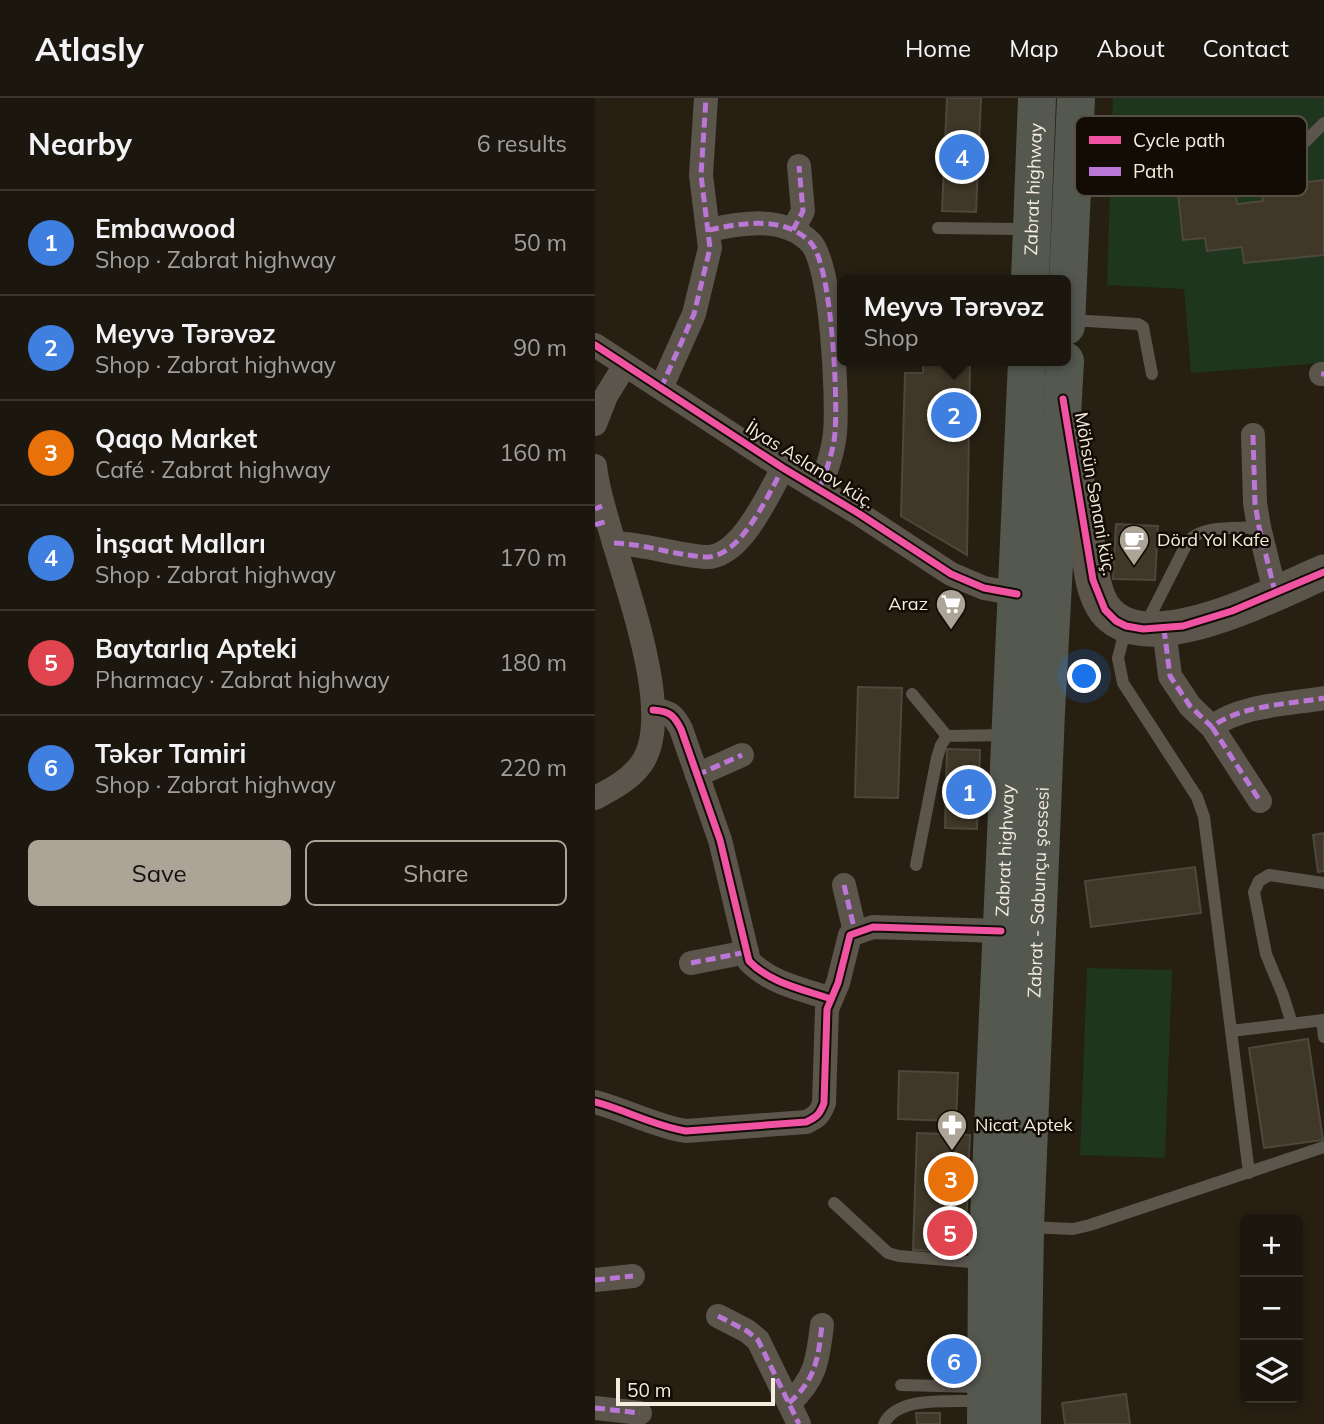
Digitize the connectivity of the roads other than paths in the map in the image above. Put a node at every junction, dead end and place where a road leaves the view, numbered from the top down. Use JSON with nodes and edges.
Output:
{"nodes":[{"id":1,"x":706,"y":98,"type":"edge"},
{"id":2,"x":1037,"y":98,"type":"edge"},
{"id":3,"x":1076,"y":98,"type":"edge"},
{"id":4,"x":1075,"y":116,"type":"edge"},
{"id":5,"x":1075,"y":120,"type":"edge"},
{"id":6,"x":1324,"y":123,"type":"edge"},
{"id":7,"x":1307,"y":140,"type":"edge"},
{"id":8,"x":799,"y":166,"type":"dead end"},
{"id":9,"x":938,"y":228,"type":"dead end"},
{"id":10,"x":1032,"y":229,"type":"junction"},
{"id":11,"x":709,"y":230,"type":"junction"},
{"id":12,"x":793,"y":230,"type":"junction"},
{"id":13,"x":1030,"y":275,"type":"edge"},
{"id":14,"x":1068,"y":275,"type":"edge"},
{"id":15,"x":1071,"y":320,"type":"edge"},
{"id":16,"x":595,"y":345,"type":"edge"},
{"id":17,"x":625,"y":365,"type":"junction"},
{"id":18,"x":1027,"y":366,"type":"edge"},
{"id":19,"x":1065,"y":366,"type":"edge"},
{"id":20,"x":1152,"y":374,"type":"dead end"},
{"id":21,"x":661,"y":388,"type":"junction"},
{"id":22,"x":1063,"y":398,"type":"junction"},
{"id":23,"x":595,"y":424,"type":"edge"},
{"id":24,"x":1253,"y":435,"type":"dead end"},
{"id":25,"x":595,"y":466,"type":"edge"},
{"id":26,"x":783,"y":468,"type":"junction"},
{"id":27,"x":819,"y":490,"type":"junction"},
{"id":28,"x":603,"y":521,"type":"edge"},
{"id":29,"x":1259,"y":527,"type":"junction"},
{"id":30,"x":1324,"y":572,"type":"edge"},
{"id":31,"x":1275,"y":592,"type":"junction"},
{"id":32,"x":1017,"y":594,"type":"junction"},
{"id":33,"x":1145,"y":628,"type":"junction"},
{"id":34,"x":912,"y":694,"type":"dead end"},
{"id":35,"x":1324,"y":698,"type":"edge"},
{"id":36,"x":653,"y":710,"type":"junction"},
{"id":37,"x":1212,"y":727,"type":"junction"},
{"id":38,"x":947,"y":736,"type":"junction"},
{"id":39,"x":1010,"y":736,"type":"junction"},
{"id":40,"x":741,"y":755,"type":"dead end"},
{"id":41,"x":697,"y":775,"type":"junction"},
{"id":42,"x":595,"y":798,"type":"edge"},
{"id":43,"x":1261,"y":801,"type":"dead end"},
{"id":44,"x":916,"y":865,"type":"dead end"},
{"id":45,"x":1324,"y":883,"type":"edge"},
{"id":46,"x":844,"y":885,"type":"dead end"},
{"id":47,"x":1001,"y":931,"type":"junction"},
{"id":48,"x":855,"y":932,"type":"junction"},
{"id":49,"x":747,"y":952,"type":"junction"},
{"id":50,"x":691,"y":963,"type":"dead end"},
{"id":51,"x":831,"y":999,"type":"junction"},
{"id":52,"x":1323,"y":1020,"type":"edge"},
{"id":53,"x":1292,"y":1024,"type":"junction"},
{"id":54,"x":1231,"y":1031,"type":"junction"},
{"id":55,"x":1324,"y":1037,"type":"edge"},
{"id":56,"x":595,"y":1102,"type":"edge"},
{"id":57,"x":1324,"y":1147,"type":"edge"},
{"id":58,"x":1249,"y":1173,"type":"junction"},
{"id":59,"x":834,"y":1203,"type":"dead end"},
{"id":60,"x":1025,"y":1227,"type":"junction"},
{"id":61,"x":987,"y":1263,"type":"junction"},
{"id":62,"x":633,"y":1276,"type":"dead end"},
{"id":63,"x":595,"y":1280,"type":"edge"},
{"id":64,"x":718,"y":1316,"type":"dead end"},
{"id":65,"x":822,"y":1325,"type":"dead end"},
{"id":66,"x":901,"y":1385,"type":"dead end"},
{"id":67,"x":985,"y":1404,"type":"edge"},
{"id":68,"x":595,"y":1408,"type":"edge"},
{"id":69,"x":640,"y":1413,"type":"dead end"},
{"id":70,"x":794,"y":1413,"type":"edge"},
{"id":71,"x":884,"y":1424,"type":"edge"},
{"id":72,"x":1022,"y":1424,"type":"edge"}],
"edges":[{"from":1,"to":11,"type":"street"},
{"from":2,"to":10,"type":"main road","name":"Zabrat highway"},
{"from":3,"to":4,"type":"main road"},
{"from":5,"to":14,"type":"main road"},
{"from":6,"to":7,"type":"lane"},
{"from":8,"to":12,"type":"street"},
{"from":9,"to":10,"type":"lane"},
{"from":10,"to":13,"type":"main road","name":"Zabrat highway"},
{"from":11,"to":12,"type":"street"},
{"from":11,"to":21,"type":"street"},
{"from":12,"to":27,"type":"street"},
{"from":15,"to":20,"type":"lane"},
{"from":16,"to":17,"type":"street","name":"İlyas Aslanov küç."},
{"from":17,"to":21,"type":"street","name":"İlyas Aslanov küç."},
{"from":17,"to":23,"type":"street"},
{"from":18,"to":32,"type":"main road","name":"Zabrat highway"},
{"from":19,"to":22,"type":"main road","name":"Zabrat - Sabunçu şossesi"},
{"from":21,"to":26,"type":"street","name":"İlyas Aslanov küç."},
{"from":22,"to":33,"type":"street","name":"Möhsün Sənani küç."},
{"from":22,"to":60,"type":"main road","name":"Zabrat - Sabunçu şossesi"},
{"from":24,"to":29,"type":"street"},
{"from":25,"to":28,"type":"street"},
{"from":26,"to":27,"type":"street","name":"İlyas Aslanov küç."},
{"from":26,"to":28,"type":"street"},
{"from":27,"to":32,"type":"street","name":"İlyas Aslanov küç."},
{"from":28,"to":36,"type":"street"},
{"from":29,"to":31,"type":"street"},
{"from":29,"to":33,"type":"lane"},
{"from":30,"to":31,"type":"street"},
{"from":31,"to":33,"type":"street"},
{"from":32,"to":39,"type":"main road","name":"Zabrat highway"},
{"from":33,"to":37,"type":"street"},
{"from":33,"to":54,"type":"lane"},
{"from":34,"to":38,"type":"lane"},
{"from":35,"to":37,"type":"street"},
{"from":36,"to":41,"type":"street"},
{"from":36,"to":42,"type":"street"},
{"from":37,"to":43,"type":"street"},
{"from":38,"to":39,"type":"lane"},
{"from":38,"to":44,"type":"lane"},
{"from":39,"to":47,"type":"main road","name":"Zabrat highway"},
{"from":40,"to":41,"type":"street"},
{"from":41,"to":49,"type":"street"},
{"from":45,"to":53,"type":"lane"},
{"from":46,"to":48,"type":"street"},
{"from":47,"to":48,"type":"street"},
{"from":47,"to":61,"type":"main road","name":"Zabrat highway"},
{"from":48,"to":51,"type":"street"},
{"from":49,"to":50,"type":"street"},
{"from":49,"to":51,"type":"street"},
{"from":51,"to":56,"type":"street"},
{"from":52,"to":53,"type":"lane"},
{"from":52,"to":55,"type":"lane"},
{"from":53,"to":54,"type":"lane"},
{"from":54,"to":58,"type":"lane"},
{"from":57,"to":58,"type":"lane"},
{"from":58,"to":60,"type":"lane"},
{"from":59,"to":61,"type":"lane"},
{"from":60,"to":72,"type":"main road","name":"Zabrat - Sabunçu şossesi"},
{"from":61,"to":67,"type":"main road","name":"Zabrat highway"},
{"from":62,"to":63,"type":"street"},
{"from":64,"to":70,"type":"street"},
{"from":65,"to":70,"type":"street"},
{"from":66,"to":67,"type":"lane"},
{"from":67,"to":71,"type":"lane"},
{"from":68,"to":69,"type":"street"}]}
